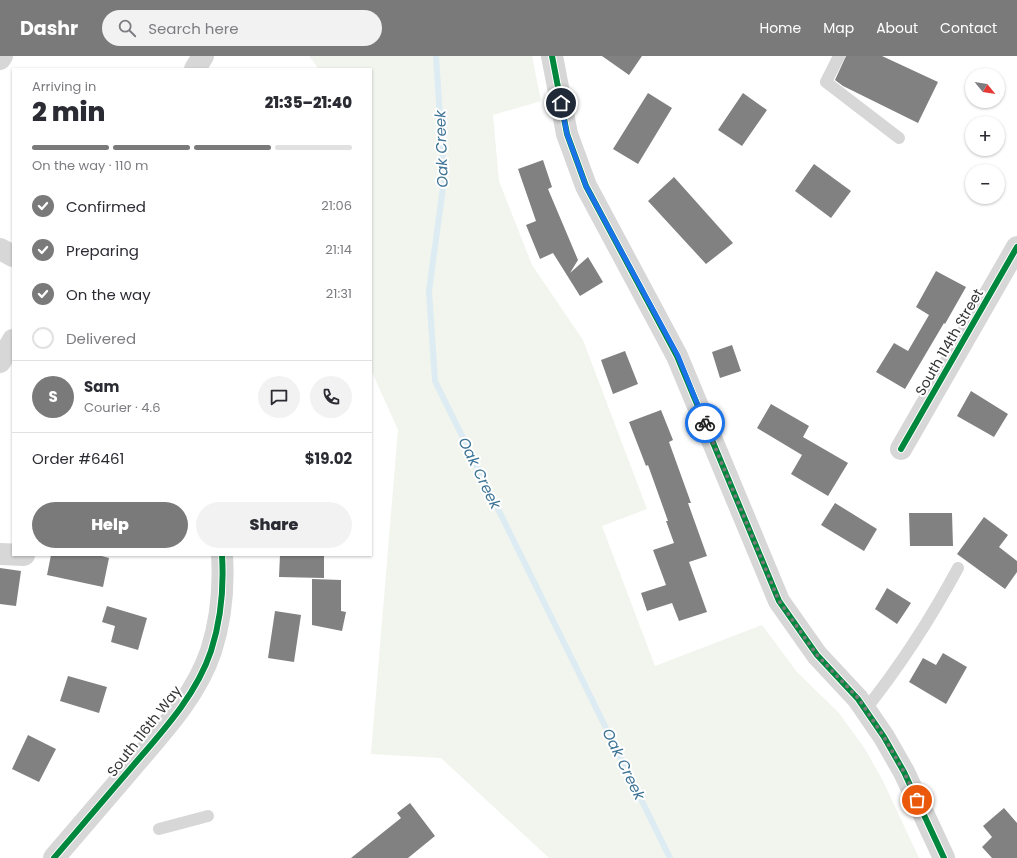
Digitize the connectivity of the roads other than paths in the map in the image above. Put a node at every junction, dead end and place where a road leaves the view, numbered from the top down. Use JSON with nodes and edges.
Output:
{"nodes":[{"id":1,"x":2,"y":56,"type":"edge"},
{"id":2,"x":203,"y":56,"type":"edge"},
{"id":3,"x":552,"y":56,"type":"edge"},
{"id":4,"x":839,"y":56,"type":"edge"},
{"id":5,"x":0,"y":59,"type":"edge"},
{"id":6,"x":196,"y":68,"type":"edge"},
{"id":7,"x":899,"y":138,"type":"dead end"},
{"id":8,"x":1017,"y":247,"type":"edge"},
{"id":9,"x":0,"y":249,"type":"edge"},
{"id":10,"x":12,"y":255,"type":"edge"},
{"id":11,"x":12,"y":342,"type":"edge"},
{"id":12,"x":0,"y":362,"type":"edge"},
{"id":13,"x":901,"y":449,"type":"dead end"},
{"id":14,"x":0,"y":554,"type":"edge"},
{"id":15,"x":12,"y":554,"type":"edge"},
{"id":16,"x":222,"y":556,"type":"edge"},
{"id":17,"x":958,"y":568,"type":"dead end"},
{"id":18,"x":866,"y":710,"type":"junction"},
{"id":19,"x":208,"y":816,"type":"dead end"},
{"id":20,"x":159,"y":829,"type":"dead end"},
{"id":21,"x":54,"y":858,"type":"edge"},
{"id":22,"x":944,"y":858,"type":"edge"}],
"edges":[{"from":1,"to":5,"type":"street"},
{"from":2,"to":6,"type":"street"},
{"from":3,"to":18,"type":"street"},
{"from":4,"to":7,"type":"lane"},
{"from":8,"to":13,"type":"street","name":"South 114th Street"},
{"from":9,"to":10,"type":"street"},
{"from":11,"to":12,"type":"street"},
{"from":14,"to":15,"type":"street"},
{"from":16,"to":21,"type":"street","name":"South 116th Way"},
{"from":17,"to":18,"type":"lane"},
{"from":18,"to":22,"type":"street"},
{"from":19,"to":20,"type":"lane"}]}
